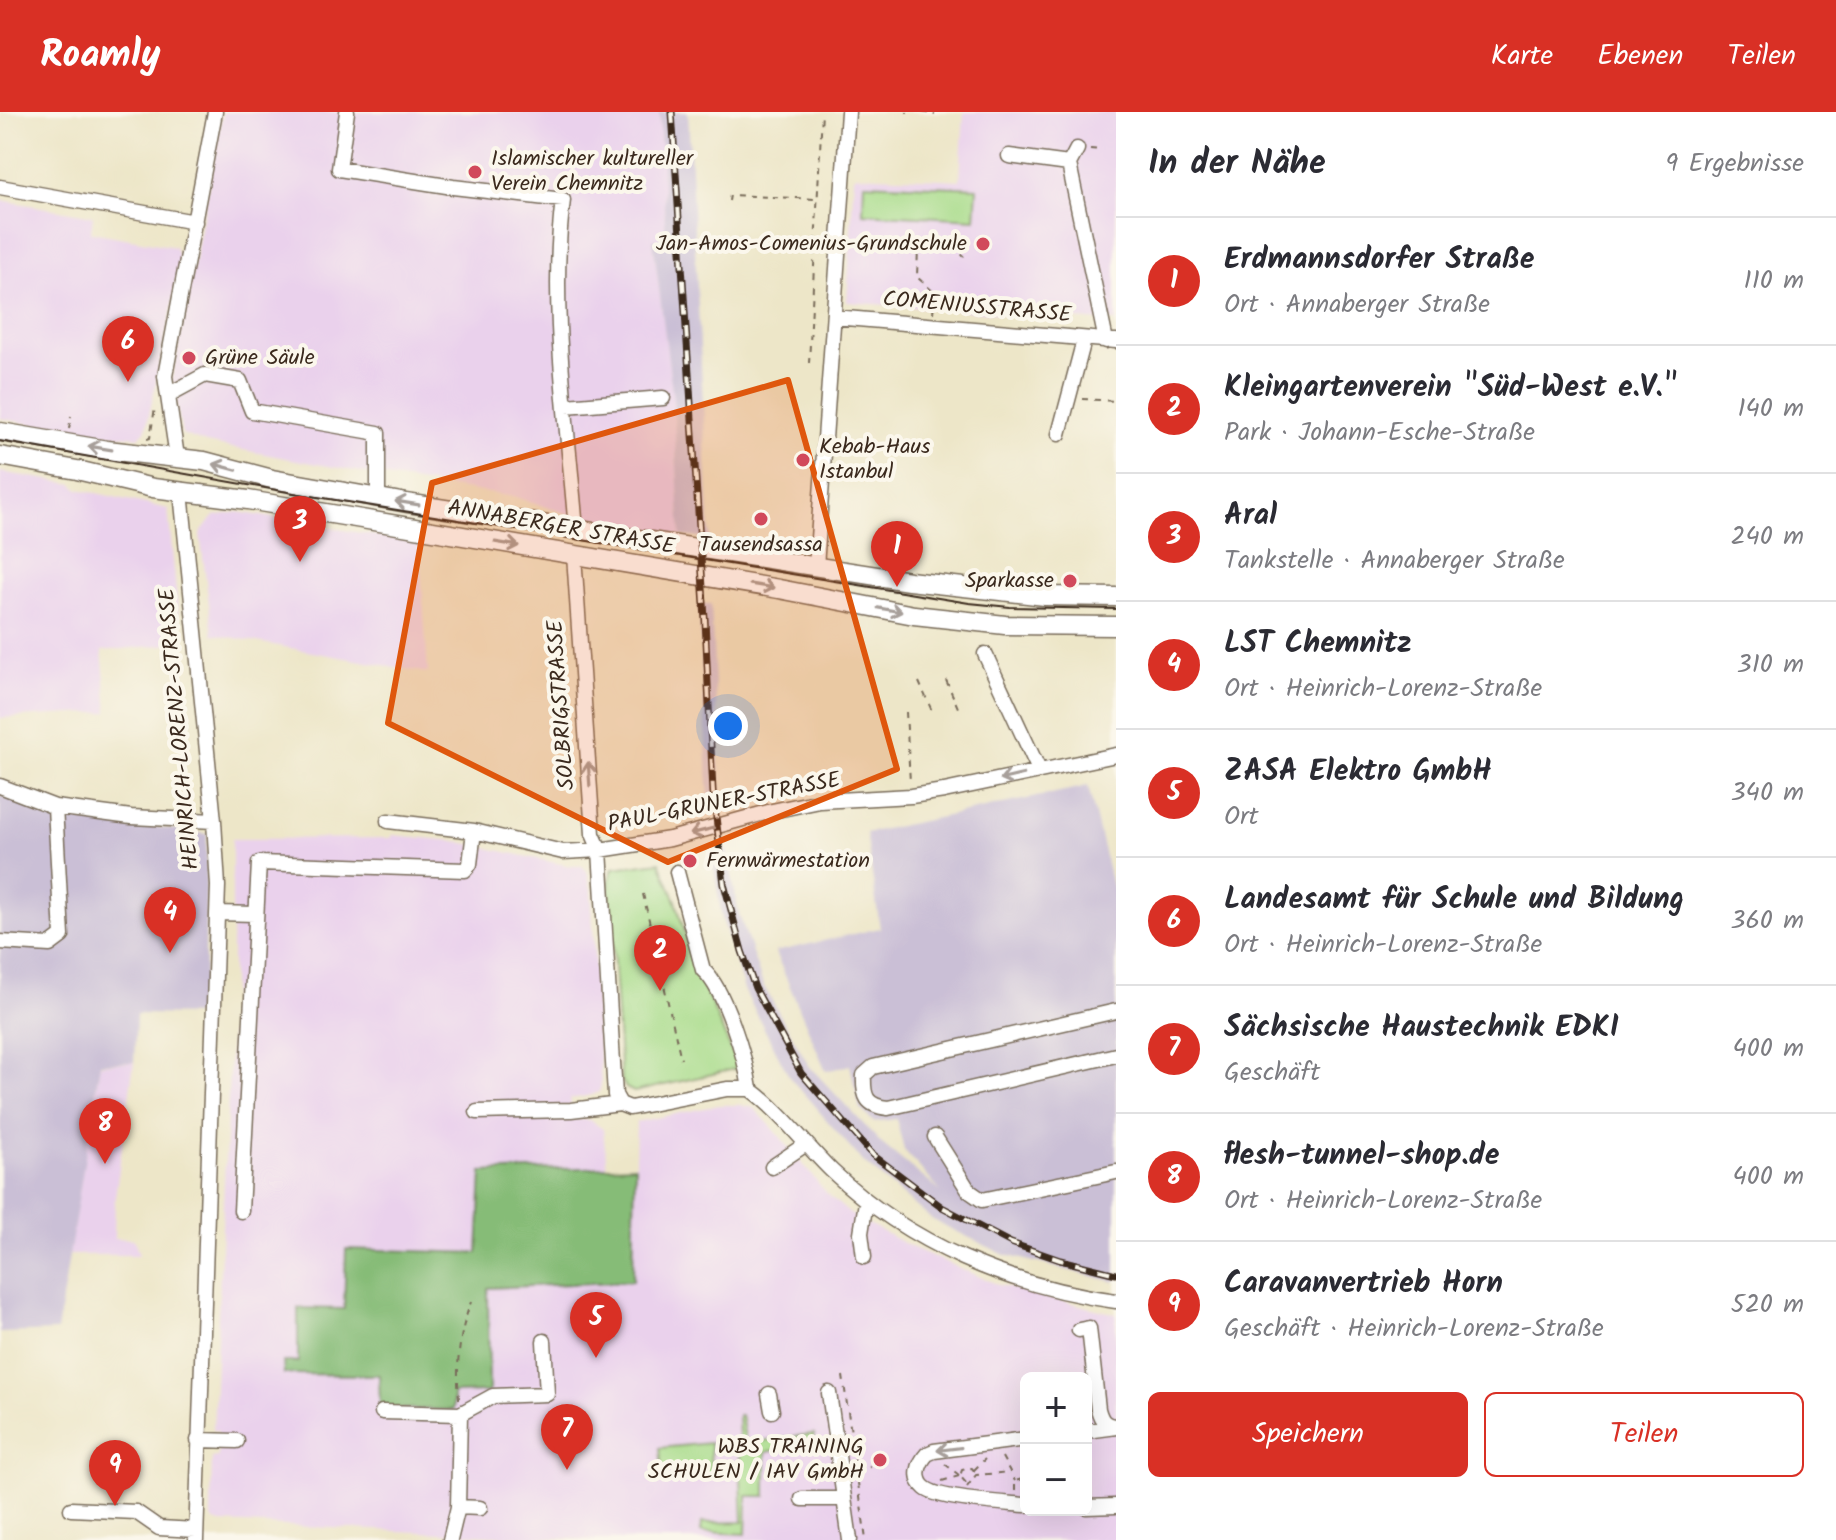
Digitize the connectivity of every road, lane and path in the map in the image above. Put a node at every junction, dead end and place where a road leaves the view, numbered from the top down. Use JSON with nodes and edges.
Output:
{"nodes":[{"id":1,"x":215,"y":112,"type":"edge"},
{"id":2,"x":347,"y":112,"type":"edge"},
{"id":3,"x":822,"y":112,"type":"edge"},
{"id":4,"x":848,"y":112,"type":"edge"},
{"id":5,"x":922,"y":112,"type":"edge"},
{"id":6,"x":935,"y":115,"type":"dead end"},
{"id":7,"x":1077,"y":149,"type":"dead end"},
{"id":8,"x":1009,"y":156,"type":"dead end"},
{"id":9,"x":1069,"y":164,"type":"junction"},
{"id":10,"x":0,"y":187,"type":"edge"},
{"id":11,"x":759,"y":196,"type":"junction"},
{"id":12,"x":791,"y":198,"type":"junction"},
{"id":13,"x":818,"y":199,"type":"junction"},
{"id":14,"x":729,"y":201,"type":"dead end"},
{"id":15,"x":759,"y":202,"type":"dead end"},
{"id":16,"x":790,"y":203,"type":"dead end"},
{"id":17,"x":195,"y":222,"type":"junction"},
{"id":18,"x":964,"y":257,"type":"dead end"},
{"id":19,"x":834,"y":317,"type":"junction"},
{"id":20,"x":932,"y":326,"type":"junction"},
{"id":21,"x":1084,"y":340,"type":"junction"},
{"id":22,"x":1111,"y":341,"type":"edge"},
{"id":23,"x":809,"y":363,"type":"dead end"},
{"id":24,"x":168,"y":395,"type":"junction"},
{"id":25,"x":663,"y":398,"type":"dead end"},
{"id":26,"x":1069,"y":398,"type":"junction"},
{"id":27,"x":1116,"y":401,"type":"edge"},
{"id":28,"x":566,"y":406,"type":"junction"},
{"id":29,"x":156,"y":407,"type":"dead end"},
{"id":30,"x":71,"y":416,"type":"dead end"},
{"id":31,"x":0,"y":432,"type":"edge"},
{"id":32,"x":68,"y":434,"type":"dead end"},
{"id":33,"x":1059,"y":434,"type":"dead end"},
{"id":34,"x":141,"y":443,"type":"dead end"},
{"id":35,"x":0,"y":456,"type":"edge"},
{"id":36,"x":177,"y":457,"type":"junction"},
{"id":37,"x":181,"y":492,"type":"junction"},
{"id":38,"x":378,"y":498,"type":"junction"},
{"id":39,"x":576,"y":531,"type":"junction"},
{"id":40,"x":574,"y":555,"type":"junction"},
{"id":41,"x":816,"y":567,"type":"junction"},
{"id":42,"x":813,"y":595,"type":"junction"},
{"id":43,"x":1116,"y":597,"type":"edge"},
{"id":44,"x":1116,"y":626,"type":"edge"},
{"id":45,"x":985,"y":654,"type":"dead end"},
{"id":46,"x":946,"y":680,"type":"dead end"},
{"id":47,"x":919,"y":682,"type":"dead end"},
{"id":48,"x":959,"y":710,"type":"dead end"},
{"id":49,"x":932,"y":711,"type":"dead end"},
{"id":50,"x":906,"y":712,"type":"dead end"},
{"id":51,"x":1116,"y":755,"type":"edge"},
{"id":52,"x":1039,"y":770,"type":"junction"},
{"id":53,"x":0,"y":786,"type":"edge"},
{"id":54,"x":911,"y":796,"type":"junction"},
{"id":55,"x":55,"y":807,"type":"junction"},
{"id":56,"x":214,"y":821,"type":"junction"},
{"id":57,"x":388,"y":821,"type":"dead end"},
{"id":58,"x":474,"y":831,"type":"junction"},
{"id":59,"x":600,"y":850,"type":"junction"},
{"id":60,"x":677,"y":872,"type":"dead end"},
{"id":61,"x":643,"y":894,"type":"dead end"},
{"id":62,"x":217,"y":913,"type":"junction"},
{"id":63,"x":255,"y":914,"type":"junction"},
{"id":64,"x":692,"y":938,"type":"junction"},
{"id":65,"x":0,"y":942,"type":"edge"},
{"id":66,"x":655,"y":946,"type":"junction"},
{"id":67,"x":1116,"y":1011,"type":"edge"},
{"id":68,"x":1116,"y":1055,"type":"edge"},
{"id":69,"x":681,"y":1059,"type":"dead end"},
{"id":70,"x":750,"y":1089,"type":"junction"},
{"id":71,"x":620,"y":1104,"type":"junction"},
{"id":72,"x":477,"y":1112,"type":"dead end"},
{"id":73,"x":935,"y":1137,"type":"dead end"},
{"id":74,"x":806,"y":1144,"type":"junction"},
{"id":75,"x":772,"y":1167,"type":"dead end"},
{"id":76,"x":1116,"y":1172,"type":"edge"},
{"id":77,"x":866,"y":1202,"type":"junction"},
{"id":78,"x":241,"y":1211,"type":"dead end"},
{"id":79,"x":864,"y":1257,"type":"dead end"},
{"id":80,"x":1116,"y":1301,"type":"edge"},
{"id":81,"x":471,"y":1302,"type":"dead end"},
{"id":82,"x":1079,"y":1330,"type":"dead end"},
{"id":83,"x":544,"y":1341,"type":"dead end"},
{"id":84,"x":843,"y":1376,"type":"dead end"},
{"id":85,"x":829,"y":1393,"type":"dead end"},
{"id":86,"x":769,"y":1394,"type":"dead end"},
{"id":87,"x":772,"y":1411,"type":"dead end"},
{"id":88,"x":382,"y":1412,"type":"dead end"},
{"id":89,"x":460,"y":1414,"type":"junction"},
{"id":90,"x":1116,"y":1426,"type":"edge"},
{"id":91,"x":1092,"y":1430,"type":"edge"},
{"id":92,"x":198,"y":1440,"type":"junction"},
{"id":93,"x":1020,"y":1440,"type":"edge"},
{"id":94,"x":237,"y":1441,"type":"dead end"},
{"id":95,"x":999,"y":1443,"type":"junction"},
{"id":96,"x":938,"y":1451,"type":"junction"},
{"id":97,"x":870,"y":1467,"type":"dead end"},
{"id":98,"x":856,"y":1469,"type":"junction"},
{"id":99,"x":1010,"y":1472,"type":"junction"},
{"id":100,"x":960,"y":1475,"type":"junction"},
{"id":101,"x":1020,"y":1480,"type":"edge"},
{"id":102,"x":1015,"y":1481,"type":"junction"},
{"id":103,"x":967,"y":1484,"type":"dead end"},
{"id":104,"x":802,"y":1499,"type":"dead end"},
{"id":105,"x":844,"y":1499,"type":"junction"},
{"id":106,"x":1020,"y":1501,"type":"edge"},
{"id":107,"x":1020,"y":1505,"type":"edge"},
{"id":108,"x":1116,"y":1506,"type":"edge"},
{"id":109,"x":458,"y":1507,"type":"junction"},
{"id":110,"x":1092,"y":1507,"type":"edge"},
{"id":111,"x":480,"y":1508,"type":"dead end"},
{"id":112,"x":71,"y":1509,"type":"dead end"},
{"id":113,"x":196,"y":1535,"type":"edge"},
{"id":114,"x":450,"y":1540,"type":"edge"},
{"id":115,"x":850,"y":1540,"type":"edge"},
{"id":116,"x":866,"y":1540,"type":"edge"}],
"edges":[{"from":1,"to":17,"type":"street","name":"HEINRICH-LORENZ-STRASSE"},
{"from":2,"to":28,"type":"street"},
{"from":3,"to":13,"type":"path"},
{"from":4,"to":19,"type":"street"},
{"from":5,"to":6,"type":"path"},
{"from":7,"to":9,"type":"street"},
{"from":8,"to":9,"type":"street"},
{"from":9,"to":22,"type":"street"},
{"from":10,"to":17,"type":"street"},
{"from":11,"to":12,"type":"path"},
{"from":11,"to":14,"type":"path"},
{"from":11,"to":15,"type":"path"},
{"from":12,"to":13,"type":"path"},
{"from":12,"to":16,"type":"path"},
{"from":13,"to":23,"type":"path"},
{"from":17,"to":24,"type":"street","name":"HEINRICH-LORENZ-STRASSE"},
{"from":18,"to":20,"type":"path"},
{"from":19,"to":20,"type":"street","name":"COMENIUSSTRASSE"},
{"from":19,"to":41,"type":"street"},
{"from":20,"to":21,"type":"street","name":"COMENIUSSTRASSE"},
{"from":21,"to":22,"type":"street","name":"COMENIUSSTRASSE"},
{"from":21,"to":26,"type":"street"},
{"from":24,"to":36,"type":"street","name":"HEINRICH-LORENZ-STRASSE"},
{"from":24,"to":38,"type":"street"},
{"from":25,"to":28,"type":"street"},
{"from":26,"to":27,"type":"path"},
{"from":26,"to":33,"type":"street"},
{"from":28,"to":39,"type":"street"},
{"from":29,"to":34,"type":"path"},
{"from":30,"to":32,"type":"path"},
{"from":36,"to":31,"type":"main road","name":"ANNABERGER STRASSE","one_way":true},
{"from":35,"to":37,"type":"main road","name":"ANNABERGER STRASSE"},
{"from":36,"to":37,"type":"main road","name":"HEINRICH-LORENZ-STRASSE"},
{"from":38,"to":36,"type":"main road","name":"ANNABERGER STRASSE","one_way":true},
{"from":37,"to":40,"type":"main road","name":"ANNABERGER STRASSE","one_way":true},
{"from":37,"to":56,"type":"street","name":"HEINRICH-LORENZ-STRASSE"},
{"from":39,"to":38,"type":"main road","name":"ANNABERGER STRASSE","one_way":true},
{"from":39,"to":41,"type":"main road","name":"ANNABERGER STRASSE"},
{"from":40,"to":42,"type":"main road","name":"ANNABERGER STRASSE","one_way":true},
{"from":59,"to":40,"type":"street","name":"SOLBRIGSTRASSE","one_way":true},
{"from":41,"to":42,"type":"main road"},
{"from":41,"to":43,"type":"main road","name":"ANNABERGER STRASSE"},
{"from":42,"to":44,"type":"main road","name":"ANNABERGER STRASSE","one_way":true},
{"from":45,"to":52,"type":"street"},
{"from":46,"to":48,"type":"path"},
{"from":47,"to":49,"type":"path"},
{"from":50,"to":54,"type":"path"},
{"from":51,"to":52,"type":"street","name":"PAUL-GRUNER-STRASSE"},
{"from":52,"to":54,"type":"street","name":"PAUL-GRUNER-STRASSE","one_way":true},
{"from":53,"to":55,"type":"street"},
{"from":54,"to":59,"type":"street","name":"PAUL-GRUNER-STRASSE","one_way":true},
{"from":55,"to":56,"type":"street"},
{"from":55,"to":65,"type":"street"},
{"from":56,"to":62,"type":"street","name":"HEINRICH-LORENZ-STRASSE"},
{"from":57,"to":58,"type":"street","name":"PAUL-GRUNER-STRASSE"},
{"from":58,"to":59,"type":"street","name":"PAUL-GRUNER-STRASSE"},
{"from":58,"to":63,"type":"street"},
{"from":59,"to":71,"type":"street","name":"SOLBRIGSTRASSE"},
{"from":60,"to":64,"type":"street"},
{"from":61,"to":66,"type":"path"},
{"from":62,"to":63,"type":"street"},
{"from":62,"to":92,"type":"street","name":"HEINRICH-LORENZ-STRASSE"},
{"from":63,"to":78,"type":"street"},
{"from":64,"to":66,"type":"path"},
{"from":64,"to":70,"type":"street"},
{"from":66,"to":69,"type":"path"},
{"from":67,"to":68,"type":"street"},
{"from":70,"to":71,"type":"street"},
{"from":70,"to":74,"type":"street"},
{"from":71,"to":72,"type":"street"},
{"from":73,"to":76,"type":"street"},
{"from":74,"to":75,"type":"street"},
{"from":74,"to":77,"type":"street"},
{"from":77,"to":79,"type":"street"},
{"from":77,"to":80,"type":"street"},
{"from":81,"to":89,"type":"path"},
{"from":82,"to":90,"type":"street"},
{"from":83,"to":89,"type":"street"},
{"from":84,"to":98,"type":"path"},
{"from":85,"to":105,"type":"street"},
{"from":86,"to":87,"type":"street"},
{"from":88,"to":89,"type":"street"},
{"from":89,"to":109,"type":"street"},
{"from":90,"to":91,"type":"street"},
{"from":92,"to":94,"type":"street"},
{"from":92,"to":113,"type":"street","name":"HEINRICH-LORENZ-STRASSE"},
{"from":93,"to":95,"type":"street"},
{"from":95,"to":96,"type":"street","one_way":true},
{"from":95,"to":99,"type":"path"},
{"from":96,"to":100,"type":"path"},
{"from":96,"to":107,"type":"street"},
{"from":97,"to":98,"type":"path"},
{"from":98,"to":116,"type":"path"},
{"from":99,"to":100,"type":"path"},
{"from":99,"to":102,"type":"path"},
{"from":100,"to":103,"type":"path"},
{"from":101,"to":102,"type":"path"},
{"from":102,"to":106,"type":"path"},
{"from":104,"to":105,"type":"street"},
{"from":105,"to":115,"type":"street"},
{"from":108,"to":110,"type":"street"},
{"from":109,"to":111,"type":"street"},
{"from":109,"to":114,"type":"street"},
{"from":112,"to":113,"type":"street"}]}
